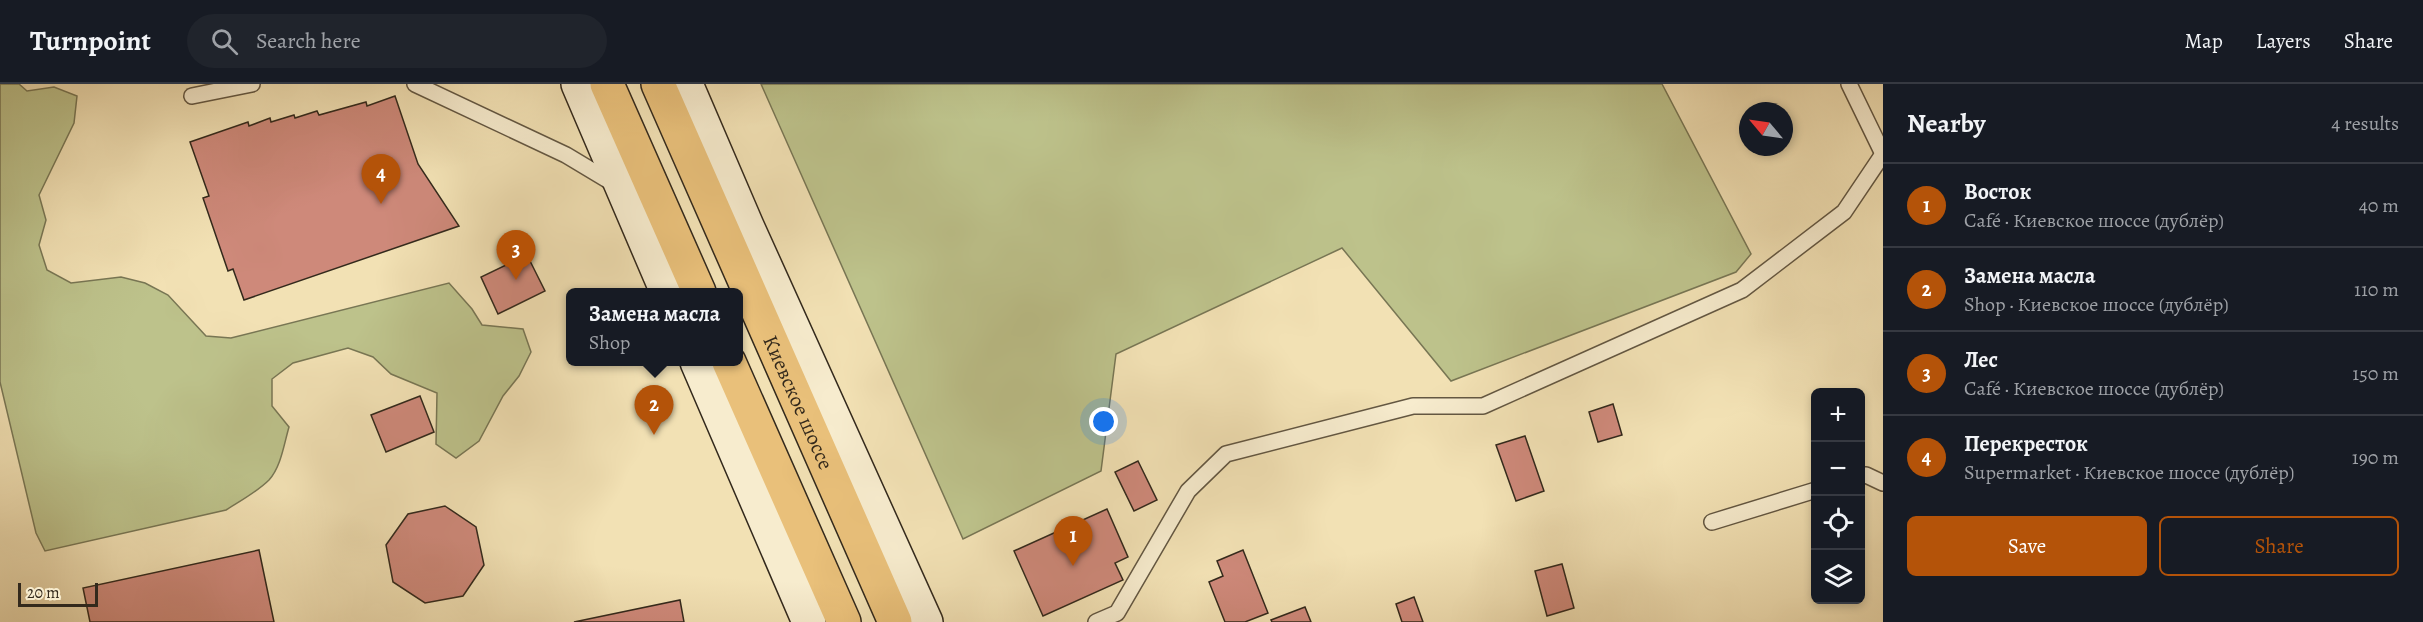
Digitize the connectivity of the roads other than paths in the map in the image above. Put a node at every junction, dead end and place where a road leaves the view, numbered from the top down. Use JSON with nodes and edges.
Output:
{"nodes":[{"id":1,"x":252,"y":84,"type":"edge"},
{"id":2,"x":415,"y":84,"type":"edge"},
{"id":3,"x":578,"y":84,"type":"edge"},
{"id":4,"x":607,"y":84,"type":"edge"},
{"id":5,"x":658,"y":84,"type":"edge"},
{"id":6,"x":686,"y":84,"type":"edge"},
{"id":7,"x":1849,"y":84,"type":"edge"},
{"id":8,"x":192,"y":96,"type":"dead end"},
{"id":9,"x":1883,"y":154,"type":"edge"},
{"id":10,"x":623,"y":189,"type":"junction"},
{"id":11,"x":665,"y":288,"type":"edge"},
{"id":12,"x":697,"y":288,"type":"edge"},
{"id":13,"x":699,"y":366,"type":"edge"},
{"id":14,"x":731,"y":366,"type":"edge"},
{"id":15,"x":1865,"y":475,"type":"edge"},
{"id":16,"x":1883,"y":483,"type":"edge"},
{"id":17,"x":1811,"y":491,"type":"edge"},
{"id":18,"x":1712,"y":522,"type":"dead end"},
{"id":19,"x":809,"y":622,"type":"edge"},
{"id":20,"x":844,"y":622,"type":"edge"},
{"id":21,"x":895,"y":622,"type":"edge"},
{"id":22,"x":926,"y":622,"type":"edge"},
{"id":23,"x":1096,"y":622,"type":"edge"}],
"edges":[{"from":1,"to":8,"type":"lane"},
{"from":2,"to":10,"type":"lane"},
{"from":3,"to":10,"type":"main road"},
{"from":4,"to":12,"type":"highway"},
{"from":5,"to":21,"type":"highway","name":"Киевское шоссе"},
{"from":6,"to":22,"type":"main road"},
{"from":7,"to":9,"type":"lane"},
{"from":9,"to":23,"type":"lane"},
{"from":10,"to":11,"type":"main road"},
{"from":13,"to":19,"type":"main road"},
{"from":14,"to":20,"type":"highway"},
{"from":15,"to":16,"type":"lane"},
{"from":17,"to":18,"type":"lane"}]}
